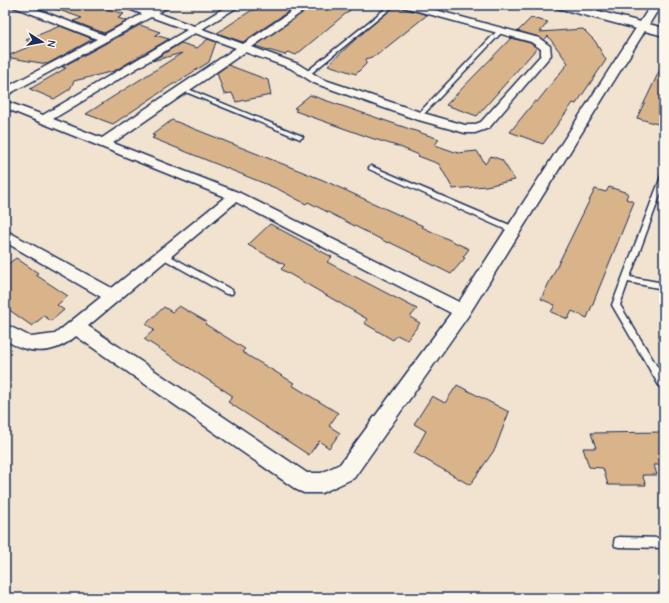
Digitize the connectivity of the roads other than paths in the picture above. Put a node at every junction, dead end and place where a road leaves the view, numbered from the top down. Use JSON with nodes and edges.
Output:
{"nodes":[{"id":1,"x":17,"y":5,"type":"edge"},
{"id":2,"x":127,"y":5,"type":"edge"},
{"id":3,"x":166,"y":5,"type":"edge"},
{"id":4,"x":236,"y":5,"type":"edge"},
{"id":5,"x":307,"y":5,"type":"edge"},
{"id":6,"x":393,"y":5,"type":"edge"},
{"id":7,"x":406,"y":5,"type":"edge"},
{"id":8,"x":561,"y":5,"type":"edge"},
{"id":9,"x":656,"y":5,"type":"edge"},
{"id":10,"x":150,"y":14,"type":"junction"},
{"id":11,"x":644,"y":27,"type":"junction"},
{"id":12,"x":194,"y":30,"type":"junction"},
{"id":13,"x":500,"y":31,"type":"junction"},
{"id":14,"x":664,"y":32,"type":"edge"},
{"id":15,"x":104,"y":38,"type":"junction"},
{"id":16,"x":243,"y":48,"type":"junction"},
{"id":17,"x":307,"y":74,"type":"junction"},
{"id":18,"x":183,"y":89,"type":"junction"},
{"id":19,"x":5,"y":93,"type":"edge"},
{"id":20,"x":5,"y":104,"type":"edge"},
{"id":21,"x":419,"y":116,"type":"junction"},
{"id":22,"x":44,"y":119,"type":"junction"},
{"id":23,"x":300,"y":137,"type":"dead end"},
{"id":24,"x":104,"y":143,"type":"junction"},
{"id":25,"x":371,"y":168,"type":"dead end"},
{"id":26,"x":664,"y":176,"type":"edge"},
{"id":27,"x":235,"y":196,"type":"junction"},
{"id":28,"x":514,"y":230,"type":"junction"},
{"id":29,"x":5,"y":235,"type":"edge"},
{"id":30,"x":163,"y":255,"type":"junction"},
{"id":31,"x":626,"y":279,"type":"junction"},
{"id":32,"x":664,"y":284,"type":"edge"},
{"id":33,"x":229,"y":292,"type":"dead end"},
{"id":34,"x":113,"y":296,"type":"junction"},
{"id":35,"x":462,"y":311,"type":"junction"},
{"id":36,"x":76,"y":327,"type":"junction"},
{"id":37,"x":5,"y":331,"type":"edge"},
{"id":38,"x":661,"y":374,"type":"edge"},
{"id":39,"x":664,"y":386,"type":"edge"},
{"id":40,"x":619,"y":542,"type":"dead end"},
{"id":41,"x":664,"y":543,"type":"edge"}],
"edges":[{"from":1,"to":15,"type":"street"},
{"from":2,"to":10,"type":"street"},
{"from":3,"to":10,"type":"street"},
{"from":4,"to":12,"type":"street"},
{"from":5,"to":16,"type":"street"},
{"from":6,"to":17,"type":"lane"},
{"from":7,"to":13,"type":"street"},
{"from":8,"to":11,"type":"street"},
{"from":9,"to":11,"type":"street"},
{"from":10,"to":12,"type":"street"},
{"from":10,"to":15,"type":"street"},
{"from":11,"to":14,"type":"street"},
{"from":11,"to":28,"type":"street"},
{"from":12,"to":16,"type":"street"},
{"from":12,"to":22,"type":"street"},
{"from":13,"to":21,"type":"lane"},
{"from":13,"to":21,"type":"street"},
{"from":15,"to":19,"type":"street"},
{"from":16,"to":17,"type":"street"},
{"from":16,"to":18,"type":"street"},
{"from":17,"to":21,"type":"street"},
{"from":18,"to":23,"type":"lane"},
{"from":18,"to":24,"type":"street"},
{"from":20,"to":22,"type":"street"},
{"from":22,"to":24,"type":"street"},
{"from":24,"to":27,"type":"street"},
{"from":25,"to":28,"type":"lane"},
{"from":26,"to":31,"type":"lane"},
{"from":27,"to":30,"type":"street"},
{"from":27,"to":35,"type":"street"},
{"from":28,"to":35,"type":"street"},
{"from":29,"to":34,"type":"street"},
{"from":30,"to":33,"type":"lane"},
{"from":30,"to":34,"type":"street"},
{"from":31,"to":32,"type":"lane"},
{"from":31,"to":38,"type":"lane"},
{"from":34,"to":36,"type":"street"},
{"from":35,"to":36,"type":"street"},
{"from":36,"to":37,"type":"street"},
{"from":38,"to":39,"type":"lane"},
{"from":40,"to":41,"type":"lane"}]}
